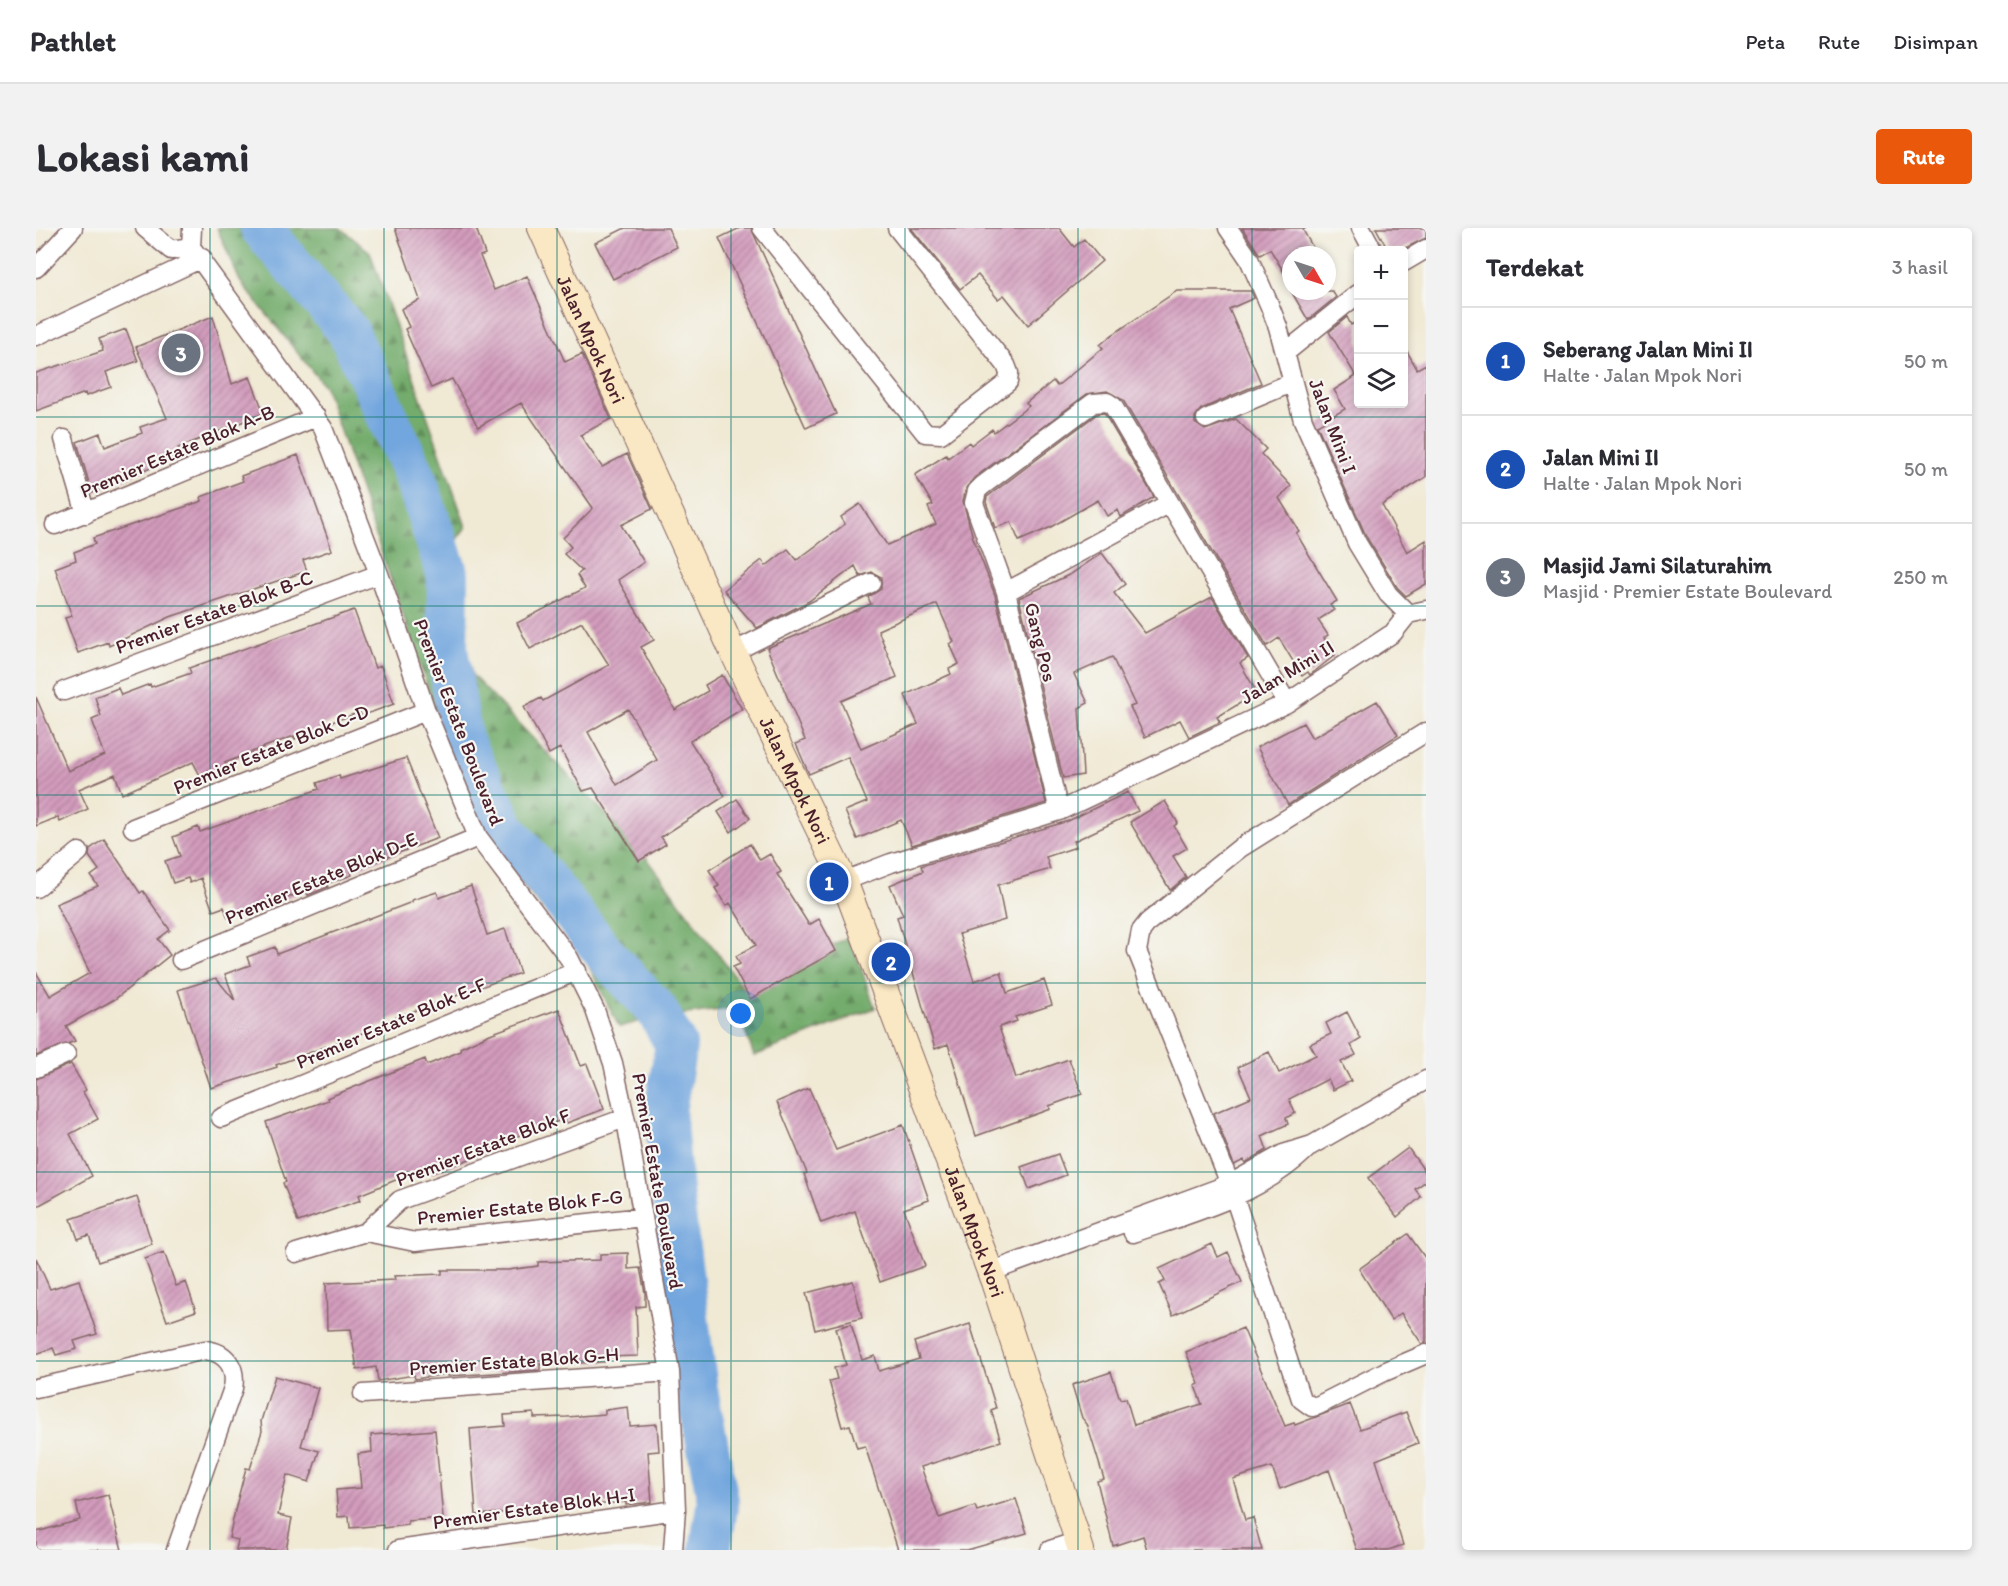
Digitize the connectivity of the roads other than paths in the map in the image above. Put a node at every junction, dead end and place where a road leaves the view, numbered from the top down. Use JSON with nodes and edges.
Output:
{"nodes":[{"id":1,"x":73,"y":228,"type":"edge"},
{"id":2,"x":146,"y":228,"type":"edge"},
{"id":3,"x":192,"y":228,"type":"edge"},
{"id":4,"x":541,"y":228,"type":"edge"},
{"id":5,"x":762,"y":228,"type":"edge"},
{"id":6,"x":897,"y":228,"type":"edge"},
{"id":7,"x":1228,"y":228,"type":"edge"},
{"id":8,"x":1361,"y":228,"type":"edge"},
{"id":9,"x":1371,"y":246,"type":"edge"},
{"id":10,"x":1426,"y":249,"type":"edge"},
{"id":11,"x":197,"y":252,"type":"junction"},
{"id":12,"x":1408,"y":260,"type":"edge"},
{"id":13,"x":36,"y":268,"type":"edge"},
{"id":14,"x":1354,"y":298,"type":"edge"},
{"id":15,"x":36,"y":336,"type":"edge"},
{"id":16,"x":1285,"y":353,"type":"junction"},
{"id":17,"x":1291,"y":383,"type":"junction"},
{"id":18,"x":316,"y":417,"type":"junction"},
{"id":19,"x":1206,"y":419,"type":"dead end"},
{"id":20,"x":64,"y":439,"type":"dead end"},
{"id":21,"x":1168,"y":504,"type":"junction"},
{"id":22,"x":86,"y":514,"type":"junction"},
{"id":23,"x":55,"y":525,"type":"dead end"},
{"id":24,"x":379,"y":574,"type":"junction"},
{"id":25,"x":872,"y":583,"type":"dead end"},
{"id":26,"x":1006,"y":592,"type":"junction"},
{"id":27,"x":1417,"y":612,"type":"edge"},
{"id":28,"x":732,"y":652,"type":"junction"},
{"id":29,"x":64,"y":691,"type":"dead end"},
{"id":30,"x":1287,"y":703,"type":"junction"},
{"id":31,"x":426,"y":711,"type":"junction"},
{"id":32,"x":1426,"y":732,"type":"edge"},
{"id":33,"x":1059,"y":811,"type":"junction"},
{"id":34,"x":132,"y":828,"type":"dead end"},
{"id":35,"x":478,"y":837,"type":"junction"},
{"id":36,"x":79,"y":852,"type":"dead end"},
{"id":37,"x":844,"y":881,"type":"junction"},
{"id":38,"x":36,"y":888,"type":"edge"},
{"id":39,"x":181,"y":960,"type":"dead end"},
{"id":40,"x":577,"y":970,"type":"junction"},
{"id":41,"x":66,"y":1054,"type":"dead end"},
{"id":42,"x":36,"y":1068,"type":"edge"},
{"id":43,"x":1426,"y":1080,"type":"edge"},
{"id":44,"x":221,"y":1118,"type":"dead end"},
{"id":45,"x":626,"y":1118,"type":"junction"},
{"id":46,"x":1232,"y":1191,"type":"junction"},
{"id":47,"x":643,"y":1217,"type":"junction"},
{"id":48,"x":366,"y":1232,"type":"junction"},
{"id":49,"x":296,"y":1253,"type":"dead end"},
{"id":50,"x":992,"y":1277,"type":"junction"},
{"id":51,"x":1426,"y":1354,"type":"edge"},
{"id":52,"x":670,"y":1372,"type":"junction"},
{"id":53,"x":36,"y":1388,"type":"edge"},
{"id":54,"x":363,"y":1394,"type":"dead end"},
{"id":55,"x":676,"y":1510,"type":"junction"},
{"id":56,"x":1079,"y":1546,"type":"edge"},
{"id":57,"x":176,"y":1550,"type":"edge"},
{"id":58,"x":398,"y":1550,"type":"edge"},
{"id":59,"x":673,"y":1550,"type":"edge"},
{"id":60,"x":1050,"y":1550,"type":"edge"}],
"edges":[{"from":1,"to":13,"type":"street"},
{"from":2,"to":11,"type":"street"},
{"from":3,"to":11,"type":"street"},
{"from":4,"to":28,"type":"main road","name":"Jalan Mpok Nori"},
{"from":5,"to":6,"type":"street"},
{"from":7,"to":16,"type":"street","name":"Jalan Mini I"},
{"from":8,"to":9,"type":"street"},
{"from":10,"to":12,"type":"street"},
{"from":11,"to":15,"type":"street"},
{"from":11,"to":18,"type":"street","name":"Premier Estate Boulevard"},
{"from":14,"to":16,"type":"street"},
{"from":16,"to":17,"type":"street","name":"Jalan Mini I"},
{"from":17,"to":19,"type":"street"},
{"from":17,"to":27,"type":"street","name":"Jalan Mini I"},
{"from":18,"to":22,"type":"street","name":"Premier Estate Blok A-B"},
{"from":18,"to":24,"type":"street","name":"Premier Estate Boulevard"},
{"from":20,"to":22,"type":"street"},
{"from":21,"to":26,"type":"street","name":"Gang Pos"},
{"from":21,"to":26,"type":"street"},
{"from":21,"to":30,"type":"street"},
{"from":22,"to":23,"type":"street","name":"Premier Estate Blok A-B"},
{"from":24,"to":29,"type":"street","name":"Premier Estate Blok B-C"},
{"from":24,"to":31,"type":"street","name":"Premier Estate Boulevard"},
{"from":25,"to":28,"type":"street"},
{"from":26,"to":33,"type":"street","name":"Gang Pos"},
{"from":27,"to":30,"type":"street","name":"Jalan Mini II"},
{"from":28,"to":37,"type":"main road","name":"Jalan Mpok Nori"},
{"from":30,"to":33,"type":"street","name":"Jalan Mini II"},
{"from":31,"to":34,"type":"street","name":"Premier Estate Blok C-D"},
{"from":31,"to":35,"type":"street","name":"Premier Estate Boulevard"},
{"from":32,"to":46,"type":"street"},
{"from":33,"to":37,"type":"street","name":"Jalan Mini II"},
{"from":35,"to":39,"type":"street","name":"Premier Estate Blok D-E"},
{"from":35,"to":40,"type":"street","name":"Premier Estate Boulevard"},
{"from":36,"to":38,"type":"street"},
{"from":37,"to":50,"type":"main road","name":"Jalan Mpok Nori"},
{"from":40,"to":44,"type":"street","name":"Premier Estate Blok E-F"},
{"from":40,"to":45,"type":"street","name":"Premier Estate Boulevard"},
{"from":41,"to":42,"type":"street"},
{"from":43,"to":46,"type":"street"},
{"from":45,"to":47,"type":"street","name":"Premier Estate Boulevard"},
{"from":45,"to":48,"type":"street","name":"Premier Estate Blok F"},
{"from":46,"to":50,"type":"street"},
{"from":46,"to":51,"type":"street"},
{"from":47,"to":48,"type":"street","name":"Premier Estate Blok F-G"},
{"from":47,"to":52,"type":"street","name":"Premier Estate Boulevard"},
{"from":48,"to":49,"type":"street"},
{"from":50,"to":56,"type":"main road","name":"Jalan Mpok Nori"},
{"from":52,"to":54,"type":"street","name":"Premier Estate Blok G-H"},
{"from":52,"to":55,"type":"street","name":"Premier Estate Boulevard"},
{"from":53,"to":57,"type":"street"},
{"from":55,"to":58,"type":"street","name":"Premier Estate Blok H-I"},
{"from":55,"to":59,"type":"street","name":"Premier Estate Boulevard"},
{"from":56,"to":60,"type":"street"}]}
